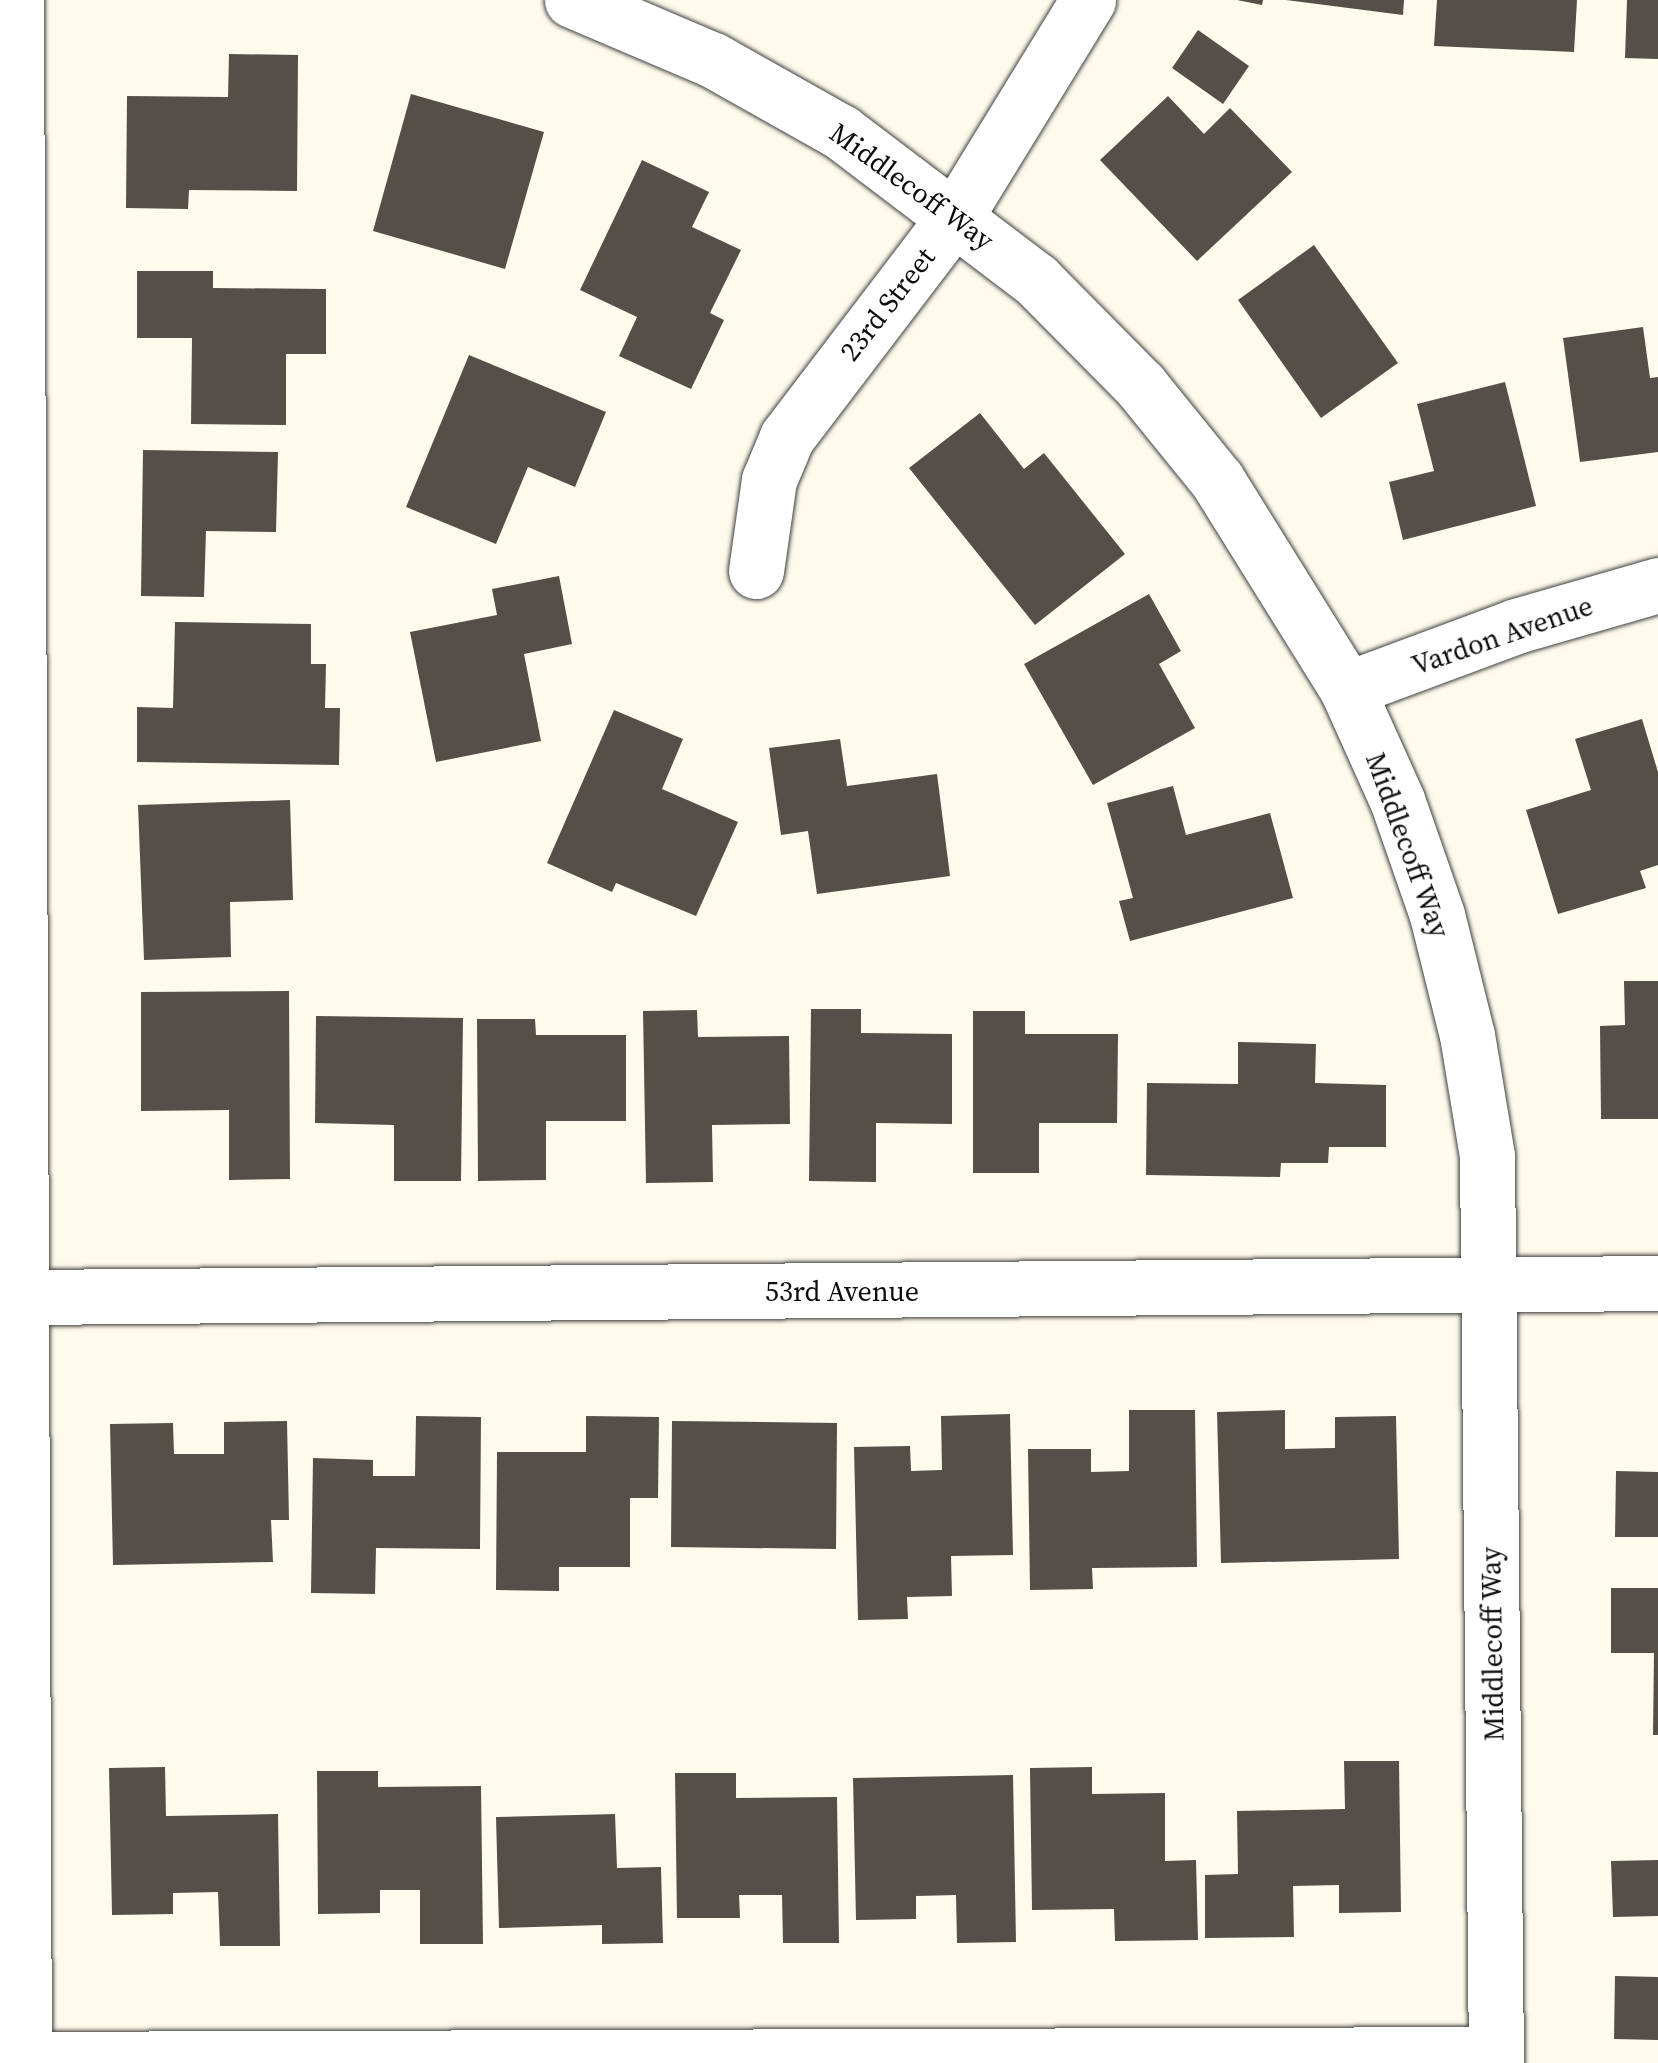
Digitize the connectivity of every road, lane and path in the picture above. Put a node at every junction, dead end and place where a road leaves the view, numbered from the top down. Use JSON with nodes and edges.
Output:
{"nodes":[{"id":1,"x":16,"y":0,"type":"edge"},
{"id":2,"x":572,"y":0,"type":"edge"},
{"id":3,"x":1088,"y":0,"type":"edge"},
{"id":4,"x":957,"y":214,"type":"junction"},
{"id":5,"x":756,"y":572,"type":"dead end"},
{"id":6,"x":1658,"y":586,"type":"edge"},
{"id":7,"x":1347,"y":689,"type":"junction"},
{"id":8,"x":1658,"y":1284,"type":"edge"},
{"id":9,"x":1488,"y":1286,"type":"junction"},
{"id":10,"x":26,"y":1297,"type":"junction"},
{"id":11,"x":12,"y":2059,"type":"edge"},
{"id":12,"x":1496,"y":2059,"type":"edge"}],
"edges":[{"from":1,"to":10,"type":"street"},
{"from":2,"to":4,"type":"street","name":"Middlecoff Way"},
{"from":3,"to":4,"type":"street","name":"23rd Street"},
{"from":4,"to":5,"type":"street","name":"23rd Street"},
{"from":4,"to":7,"type":"street","name":"Middlecoff Way"},
{"from":6,"to":7,"type":"street","name":"Vardon Avenue"},
{"from":7,"to":9,"type":"street","name":"Middlecoff Way"},
{"from":8,"to":9,"type":"street","name":"53rd Avenue"},
{"from":9,"to":10,"type":"street","name":"53rd Avenue"},
{"from":9,"to":12,"type":"street","name":"Middlecoff Way"},
{"from":10,"to":11,"type":"street"},
{"from":11,"to":12,"type":"street"}]}
